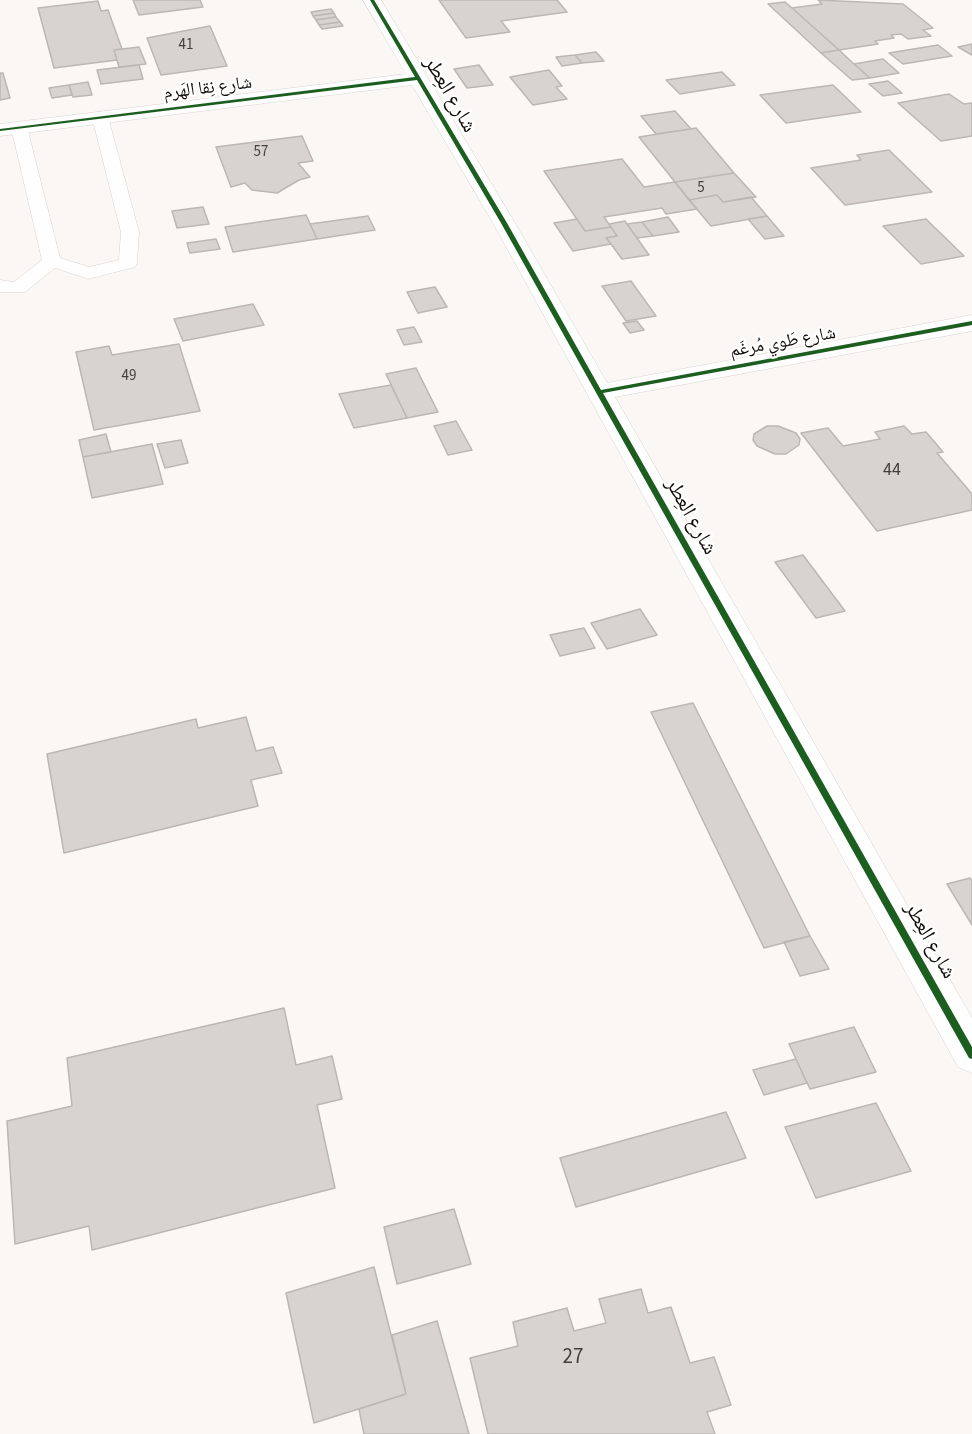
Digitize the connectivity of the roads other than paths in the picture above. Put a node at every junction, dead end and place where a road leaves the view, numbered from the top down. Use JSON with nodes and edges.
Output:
{"nodes":[{"id":1,"x":372,"y":0,"type":"edge"},
{"id":2,"x":419,"y":78,"type":"junction"},
{"id":3,"x":100,"y":117,"type":"junction"},
{"id":4,"x":9,"y":128,"type":"edge"},
{"id":5,"x":52,"y":261,"type":"junction"},
{"id":6,"x":0,"y":286,"type":"edge"},
{"id":7,"x":972,"y":323,"type":"edge"},
{"id":8,"x":599,"y":392,"type":"junction"},
{"id":9,"x":972,"y":1055,"type":"edge"}],
"edges":[{"from":1,"to":2,"type":"street","name":"شارع العِطر"},
{"from":2,"to":3,"type":"street","name":"شارع نِقا الهَرم"},
{"from":2,"to":8,"type":"street","name":"شارع العِطر"},
{"from":3,"to":4,"type":"street","name":"شارع نِقا الهَرم"},
{"from":3,"to":5,"type":"lane"},
{"from":4,"to":5,"type":"lane"},
{"from":5,"to":6,"type":"lane"},
{"from":7,"to":8,"type":"street","name":"شارع طَوي مُرغَم"},
{"from":8,"to":9,"type":"street","name":"شارع العِطر"}]}
